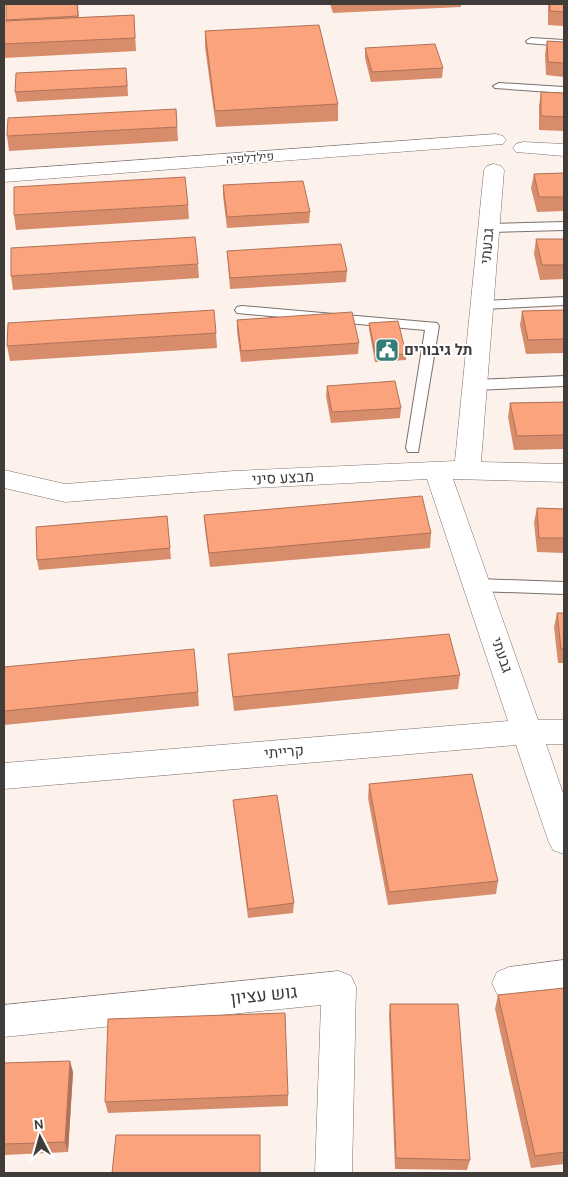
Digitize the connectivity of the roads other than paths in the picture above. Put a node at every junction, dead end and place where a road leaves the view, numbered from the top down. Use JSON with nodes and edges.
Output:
{"nodes":[{"id":1,"x":531,"y":41,"type":"dead end"},
{"id":2,"x":564,"y":43,"type":"edge"},
{"id":3,"x":499,"y":86,"type":"dead end"},
{"id":4,"x":564,"y":90,"type":"edge"},
{"id":5,"x":496,"y":140,"type":"dead end"},
{"id":6,"x":523,"y":148,"type":"dead end"},
{"id":7,"x":564,"y":150,"type":"edge"},
{"id":8,"x":494,"y":170,"type":"dead end"},
{"id":9,"x":4,"y":176,"type":"edge"},
{"id":10,"x":564,"y":226,"type":"edge"},
{"id":11,"x":489,"y":228,"type":"junction"},
{"id":12,"x":564,"y":301,"type":"edge"},
{"id":13,"x":482,"y":305,"type":"junction"},
{"id":14,"x":242,"y":310,"type":"dead end"},
{"id":15,"x":564,"y":381,"type":"edge"},
{"id":16,"x":474,"y":385,"type":"junction"},
{"id":17,"x":413,"y":448,"type":"dead end"},
{"id":18,"x":437,"y":470,"type":"junction"},
{"id":19,"x":466,"y":471,"type":"junction"},
{"id":20,"x":564,"y":473,"type":"edge"},
{"id":21,"x":4,"y":479,"type":"edge"},
{"id":22,"x":477,"y":585,"type":"junction"},
{"id":23,"x":564,"y":588,"type":"edge"},
{"id":24,"x":528,"y":732,"type":"junction"},
{"id":25,"x":564,"y":732,"type":"edge"},
{"id":26,"x":4,"y":776,"type":"edge"},
{"id":27,"x":564,"y":840,"type":"edge"},
{"id":28,"x":564,"y":976,"type":"edge"},
{"id":29,"x":509,"y":983,"type":"dead end"},
{"id":30,"x":4,"y":1022,"type":"edge"},
{"id":31,"x":334,"y":1173,"type":"edge"}],
"edges":[{"from":1,"to":2,"type":"lane"},
{"from":3,"to":4,"type":"lane"},
{"from":5,"to":9,"type":"street","name":"פילדלפיה"},
{"from":6,"to":7,"type":"street"},
{"from":8,"to":11,"type":"street","name":"גבעתי"},
{"from":10,"to":11,"type":"lane"},
{"from":11,"to":13,"type":"street","name":"גבעתי"},
{"from":12,"to":13,"type":"lane"},
{"from":13,"to":16,"type":"street","name":"גבעתי"},
{"from":14,"to":17,"type":"lane"},
{"from":15,"to":16,"type":"lane"},
{"from":16,"to":19,"type":"street","name":"גבעתי"},
{"from":18,"to":19,"type":"street","name":"מבצע סיני"},
{"from":18,"to":21,"type":"street","name":"מבצע סיני"},
{"from":18,"to":22,"type":"street","name":"גבעתי"},
{"from":19,"to":20,"type":"street","name":"מבצע סיני"},
{"from":22,"to":23,"type":"lane"},
{"from":22,"to":24,"type":"street","name":"גבעתי"},
{"from":24,"to":25,"type":"street","name":"קרייתי"},
{"from":24,"to":26,"type":"street","name":"קרייתי"},
{"from":24,"to":27,"type":"street","name":"גבעתי"},
{"from":28,"to":29,"type":"street"},
{"from":30,"to":31,"type":"street","name":"גוש עציון"}]}
